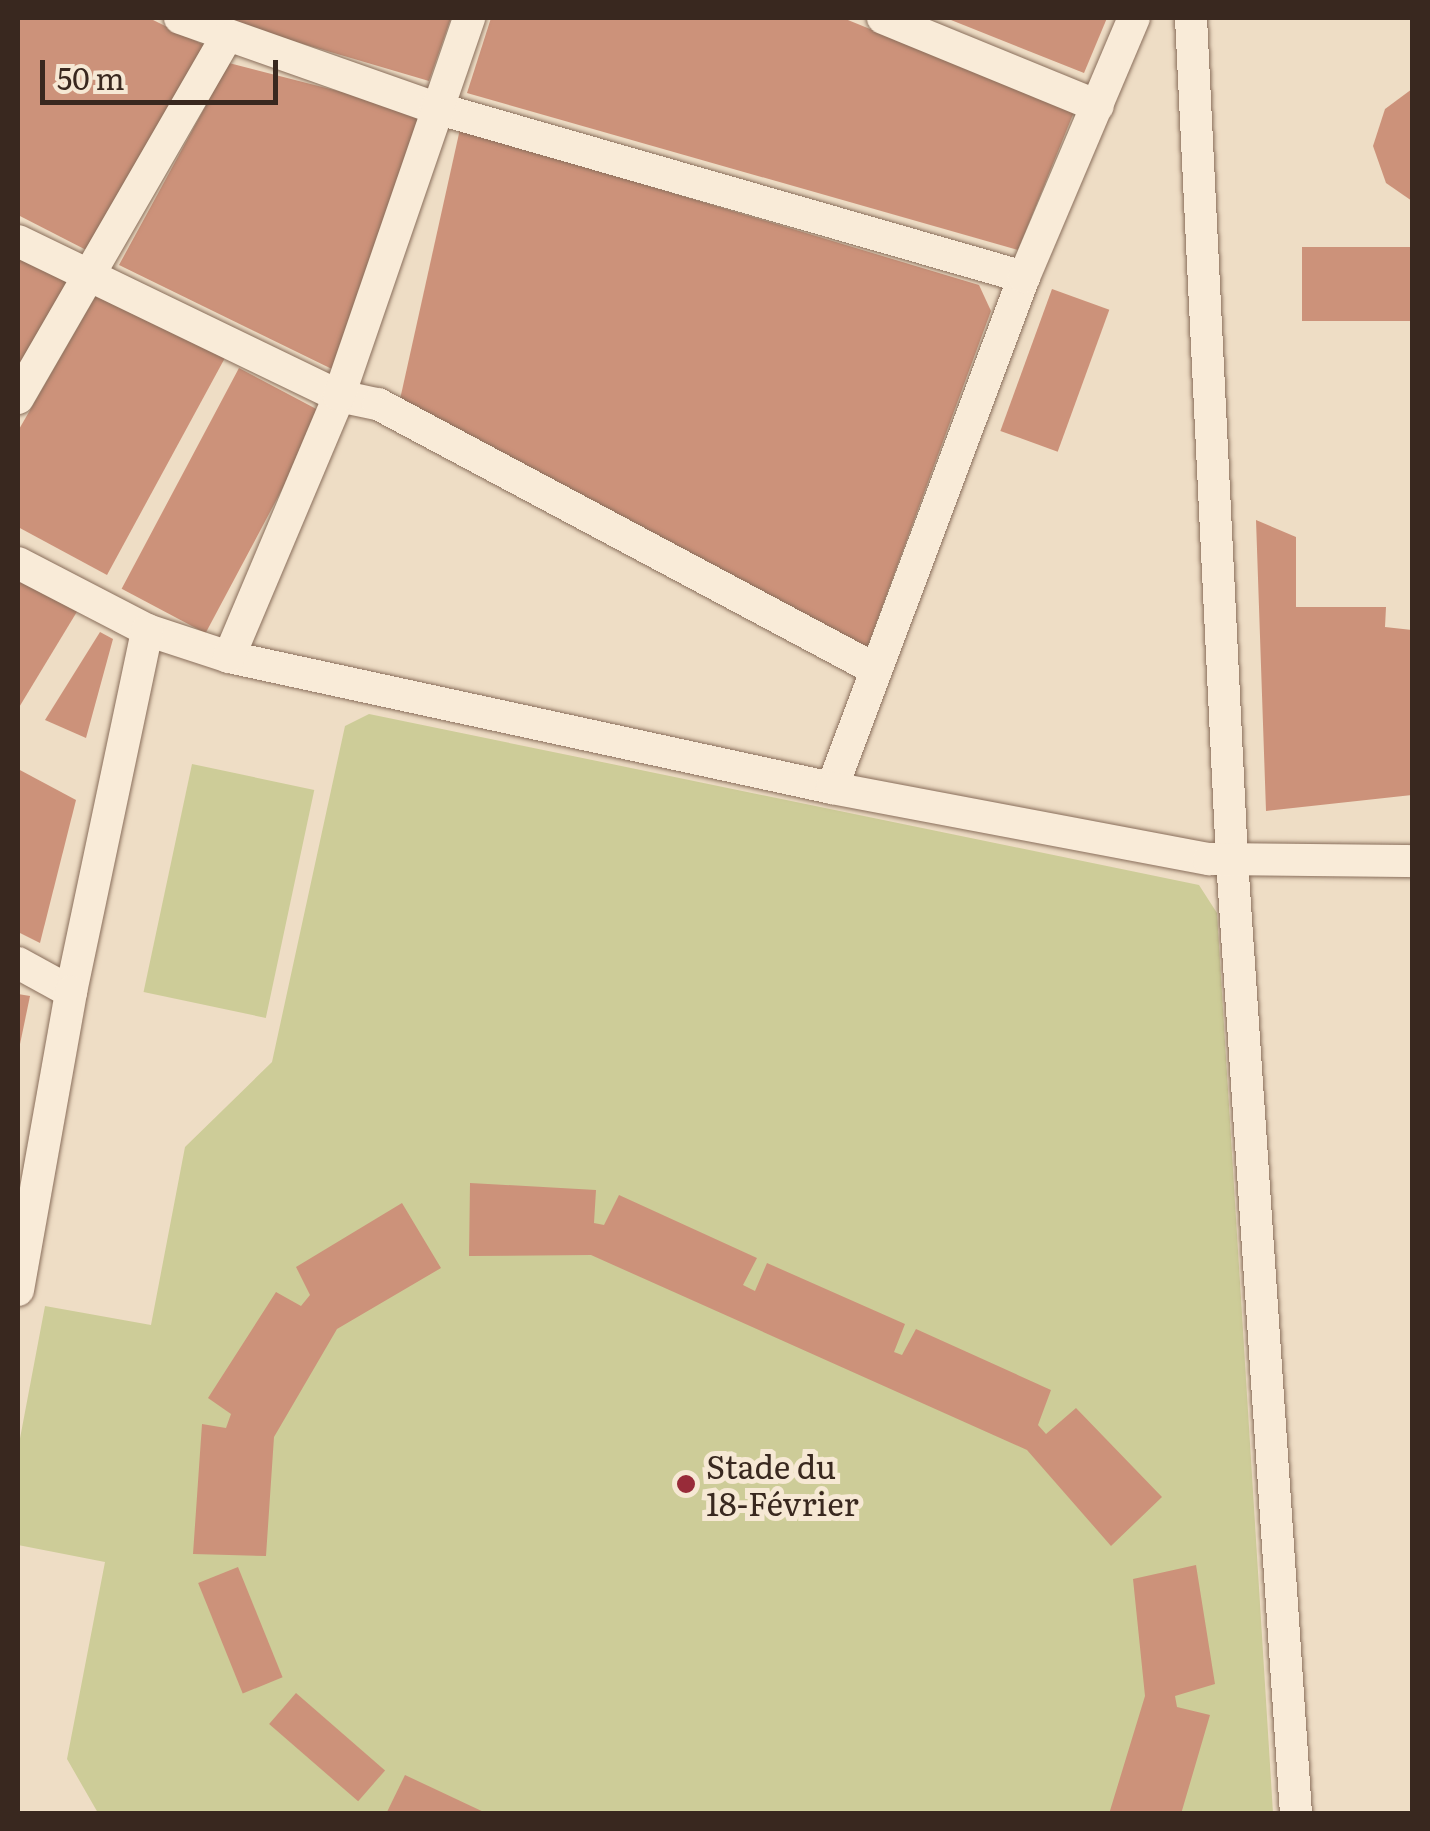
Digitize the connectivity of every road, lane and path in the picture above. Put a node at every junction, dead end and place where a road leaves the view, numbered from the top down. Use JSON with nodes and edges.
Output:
{"nodes":[{"id":1,"x":180,"y":18,"type":"edge"},
{"id":2,"x":468,"y":18,"type":"edge"},
{"id":3,"x":883,"y":18,"type":"edge"},
{"id":4,"x":1134,"y":18,"type":"edge"},
{"id":5,"x":1191,"y":18,"type":"edge"},
{"id":6,"x":225,"y":40,"type":"junction"},
{"id":7,"x":1098,"y":106,"type":"junction"},
{"id":8,"x":436,"y":108,"type":"junction"},
{"id":9,"x":18,"y":241,"type":"edge"},
{"id":10,"x":89,"y":277,"type":"junction"},
{"id":11,"x":1024,"y":277,"type":"junction"},
{"id":12,"x":339,"y":396,"type":"junction"},
{"id":13,"x":18,"y":398,"type":"edge"},
{"id":14,"x":18,"y":563,"type":"edge"},
{"id":15,"x":147,"y":630,"type":"junction"},
{"id":16,"x":229,"y":656,"type":"junction"},
{"id":17,"x":875,"y":669,"type":"junction"},
{"id":18,"x":832,"y":788,"type":"junction"},
{"id":19,"x":1232,"y":860,"type":"junction"},
{"id":20,"x":1412,"y":861,"type":"edge"},
{"id":21,"x":18,"y":963,"type":"edge"},
{"id":22,"x":71,"y":992,"type":"junction"},
{"id":23,"x":23,"y":1240,"type":"edge"},
{"id":24,"x":18,"y":1290,"type":"edge"},
{"id":25,"x":1296,"y":1814,"type":"edge"}],
"edges":[{"from":1,"to":6,"type":"street"},
{"from":2,"to":8,"type":"street"},
{"from":3,"to":7,"type":"street"},
{"from":4,"to":7,"type":"street"},
{"from":5,"to":19,"type":"street"},
{"from":6,"to":8,"type":"street"},
{"from":6,"to":10,"type":"street"},
{"from":7,"to":11,"type":"street"},
{"from":8,"to":11,"type":"street"},
{"from":8,"to":12,"type":"street"},
{"from":9,"to":10,"type":"street"},
{"from":10,"to":12,"type":"street"},
{"from":10,"to":13,"type":"street"},
{"from":11,"to":17,"type":"street"},
{"from":12,"to":16,"type":"street"},
{"from":12,"to":17,"type":"street"},
{"from":14,"to":15,"type":"street"},
{"from":15,"to":16,"type":"street"},
{"from":15,"to":22,"type":"street"},
{"from":16,"to":18,"type":"street"},
{"from":17,"to":18,"type":"street"},
{"from":18,"to":19,"type":"street"},
{"from":19,"to":20,"type":"street"},
{"from":19,"to":25,"type":"street"},
{"from":21,"to":22,"type":"street"},
{"from":22,"to":23,"type":"street"},
{"from":23,"to":24,"type":"street"}]}
